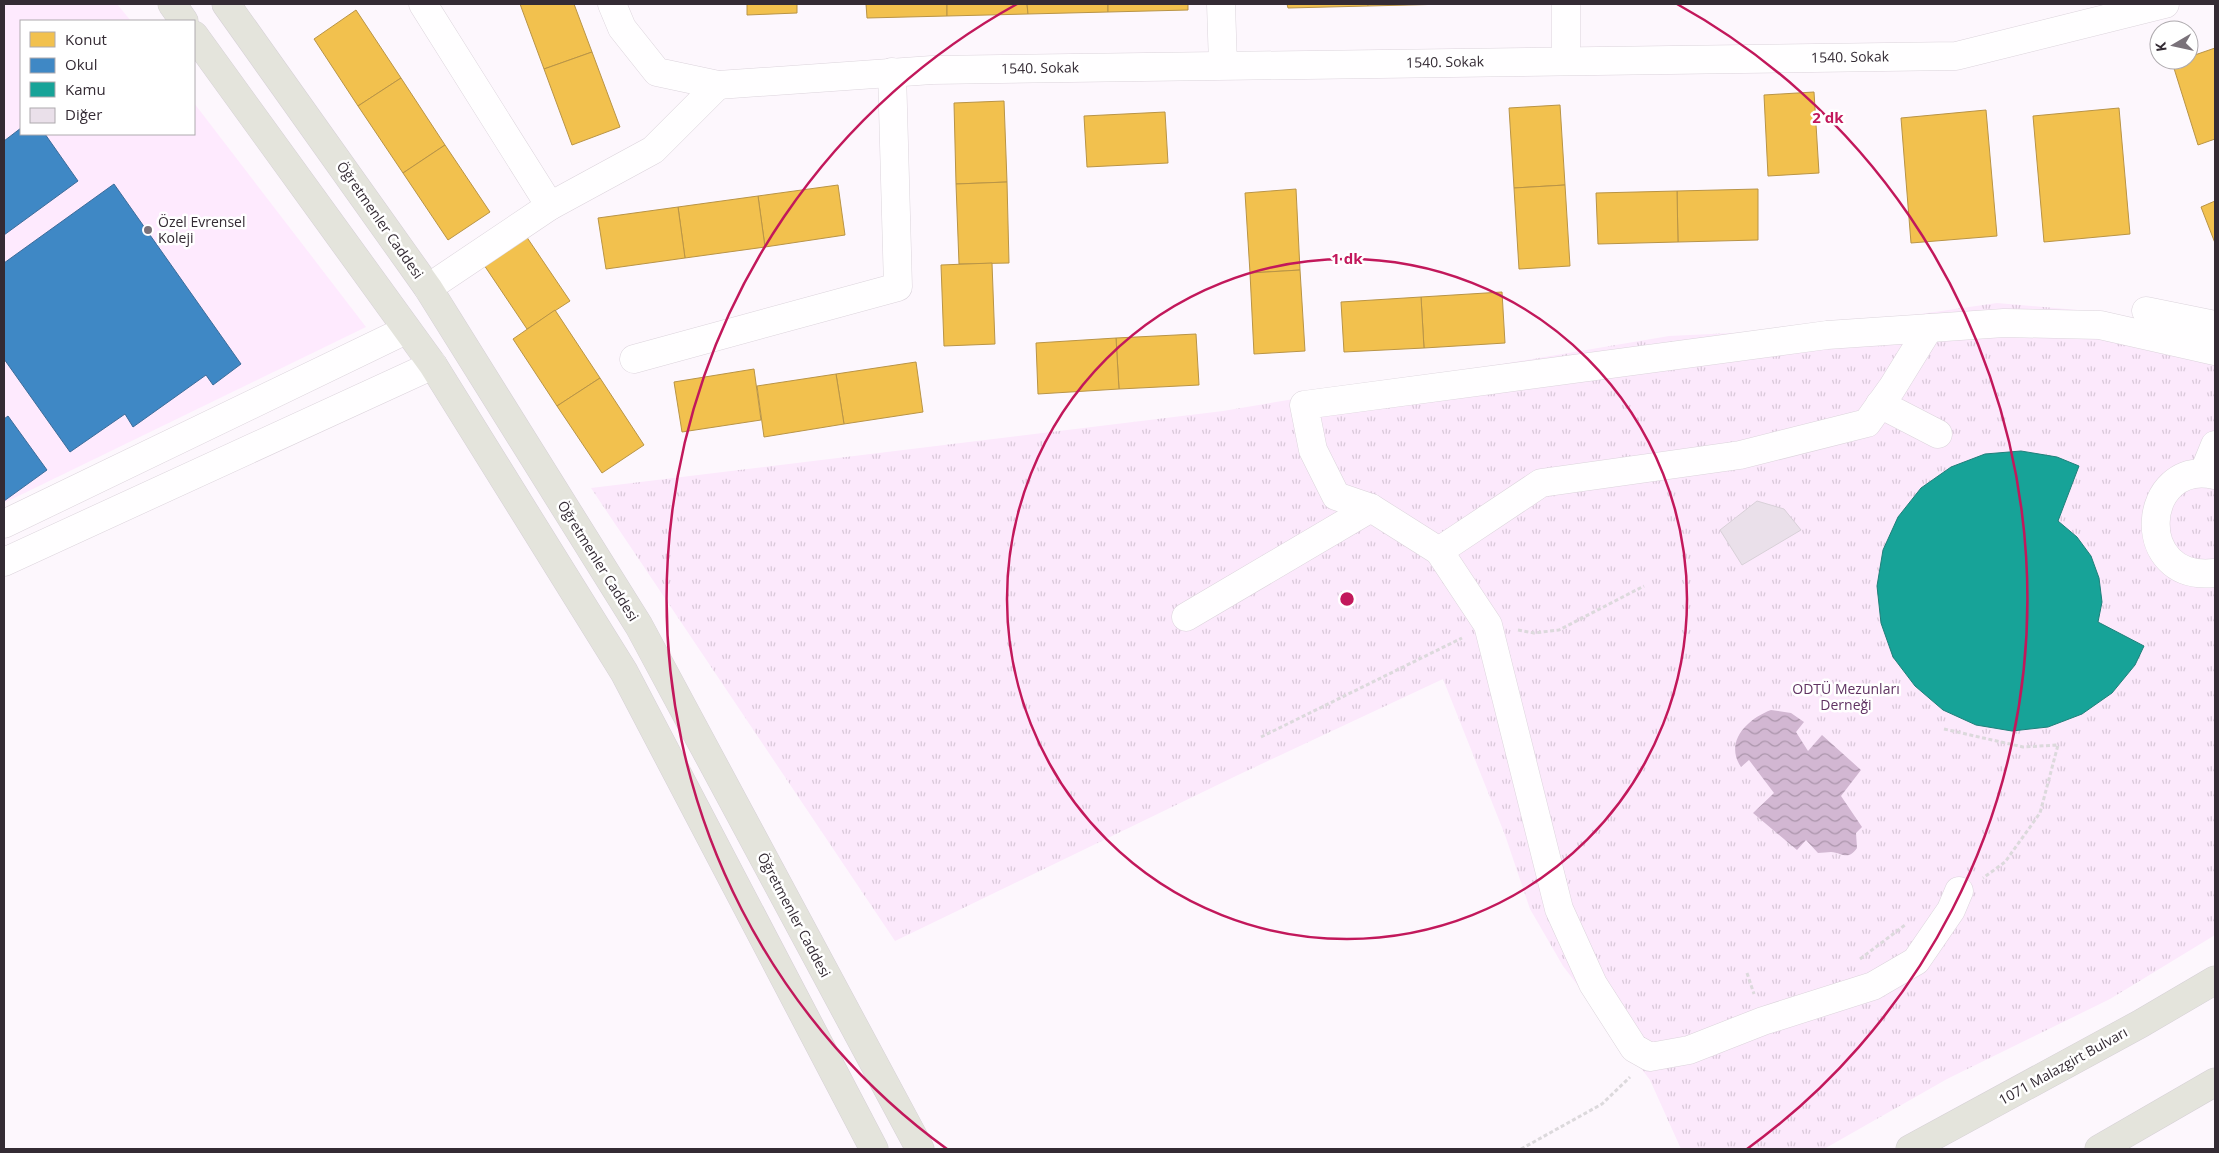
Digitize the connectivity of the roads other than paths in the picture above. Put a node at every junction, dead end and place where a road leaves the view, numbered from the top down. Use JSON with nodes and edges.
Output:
{"nodes":[{"id":1,"x":172,"y":4,"type":"edge"},
{"id":2,"x":226,"y":4,"type":"edge"},
{"id":3,"x":423,"y":4,"type":"edge"},
{"id":4,"x":612,"y":4,"type":"edge"},
{"id":5,"x":1221,"y":4,"type":"edge"},
{"id":6,"x":1566,"y":4,"type":"edge"},
{"id":7,"x":2165,"y":4,"type":"edge"},
{"id":8,"x":183,"y":20,"type":"edge"},
{"id":9,"x":195,"y":36,"type":"edge"},
{"id":10,"x":1566,"y":60,"type":"junction"},
{"id":11,"x":1223,"y":65,"type":"junction"},
{"id":12,"x":892,"y":72,"type":"junction"},
{"id":13,"x":718,"y":84,"type":"junction"},
{"id":14,"x":550,"y":206,"type":"junction"},
{"id":15,"x":428,"y":288,"type":"junction"},
{"id":16,"x":2146,"y":311,"type":"dead end"},
{"id":17,"x":2215,"y":325,"type":"edge"},
{"id":18,"x":1929,"y":328,"type":"junction"},
{"id":19,"x":406,"y":330,"type":"junction"},
{"id":20,"x":2215,"y":350,"type":"edge"},
{"id":21,"x":634,"y":359,"type":"dead end"},
{"id":22,"x":433,"y":365,"type":"junction"},
{"id":23,"x":1880,"y":404,"type":"junction"},
{"id":24,"x":1938,"y":434,"type":"dead end"},
{"id":25,"x":2215,"y":445,"type":"edge"},
{"id":26,"x":2209,"y":474,"type":"edge"},
{"id":27,"x":1372,"y":508,"type":"junction"},
{"id":28,"x":4,"y":524,"type":"edge"},
{"id":29,"x":1439,"y":551,"type":"junction"},
{"id":30,"x":4,"y":562,"type":"edge"},
{"id":31,"x":2215,"y":573,"type":"edge"},
{"id":32,"x":1186,"y":617,"type":"dead end"},
{"id":33,"x":1959,"y":891,"type":"dead end"},
{"id":34,"x":2215,"y":980,"type":"edge"},
{"id":35,"x":2215,"y":1082,"type":"edge"},
{"id":36,"x":874,"y":1149,"type":"edge"},
{"id":37,"x":920,"y":1149,"type":"edge"},
{"id":38,"x":1910,"y":1149,"type":"edge"},
{"id":39,"x":2100,"y":1149,"type":"edge"}],
"edges":[{"from":1,"to":8,"type":"main road"},
{"from":2,"to":15,"type":"main road","name":"Öğretmenler Caddesi"},
{"from":3,"to":14,"type":"street"},
{"from":4,"to":13,"type":"street","name":"1540. Sokak"},
{"from":5,"to":11,"type":"street"},
{"from":6,"to":10,"type":"street"},
{"from":7,"to":10,"type":"street","name":"1540. Sokak"},
{"from":9,"to":19,"type":"main road"},
{"from":10,"to":11,"type":"street","name":"1540. Sokak"},
{"from":11,"to":12,"type":"street","name":"1540. Sokak"},
{"from":12,"to":13,"type":"street","name":"1540. Sokak"},
{"from":12,"to":21,"type":"street"},
{"from":13,"to":14,"type":"street"},
{"from":14,"to":15,"type":"street"},
{"from":15,"to":37,"type":"main road","name":"Öğretmenler Caddesi"},
{"from":16,"to":17,"type":"street"},
{"from":18,"to":20,"type":"street"},
{"from":18,"to":23,"type":"street"},
{"from":18,"to":27,"type":"street"},
{"from":19,"to":22,"type":"main road"},
{"from":19,"to":28,"type":"street"},
{"from":22,"to":30,"type":"street"},
{"from":22,"to":36,"type":"main road"},
{"from":23,"to":24,"type":"street"},
{"from":23,"to":29,"type":"street"},
{"from":25,"to":26,"type":"street"},
{"from":26,"to":31,"type":"street"},
{"from":27,"to":29,"type":"street"},
{"from":27,"to":32,"type":"street"},
{"from":29,"to":33,"type":"street"},
{"from":34,"to":38,"type":"main road","name":"1071 Malazgirt Bulvarı"},
{"from":35,"to":39,"type":"main road"}]}
